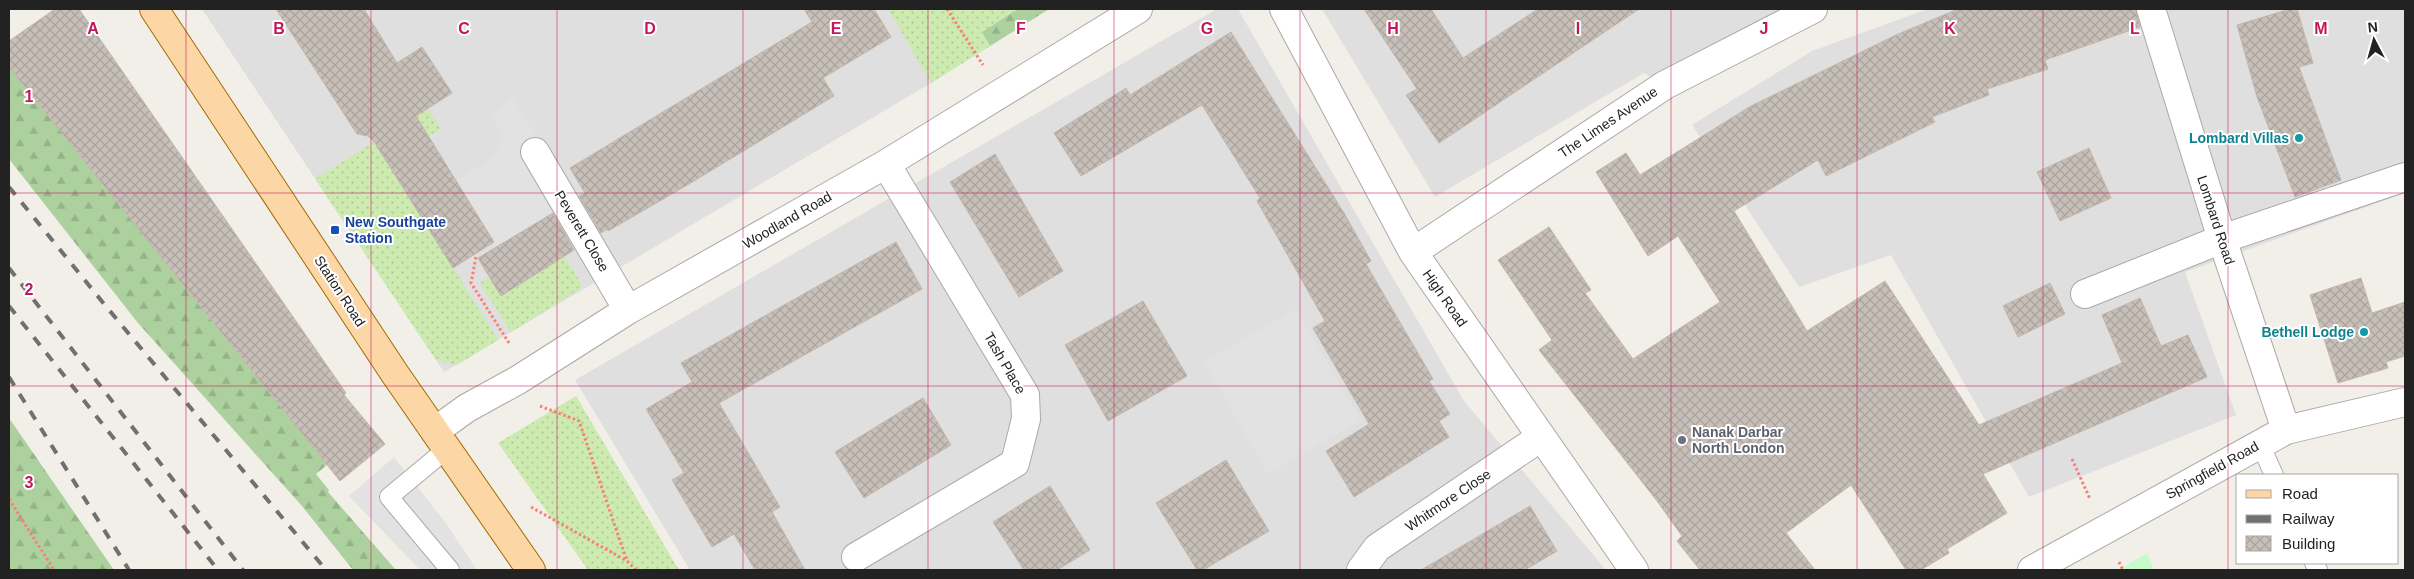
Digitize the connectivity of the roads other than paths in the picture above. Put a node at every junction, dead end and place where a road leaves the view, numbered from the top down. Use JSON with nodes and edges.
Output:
{"nodes":[{"id":1,"x":154,"y":9,"type":"edge"},
{"id":2,"x":1138,"y":9,"type":"edge"},
{"id":3,"x":1284,"y":9,"type":"edge"},
{"id":4,"x":1813,"y":9,"type":"edge"},
{"id":5,"x":2151,"y":9,"type":"edge"},
{"id":6,"x":536,"y":152,"type":"dead end"},
{"id":7,"x":886,"y":164,"type":"junction"},
{"id":8,"x":2405,"y":177,"type":"edge"},
{"id":9,"x":2222,"y":239,"type":"junction"},
{"id":10,"x":1413,"y":252,"type":"junction"},
{"id":11,"x":2085,"y":294,"type":"dead end"},
{"id":12,"x":628,"y":310,"type":"junction"},
{"id":13,"x":2405,"y":402,"type":"edge"},
{"id":14,"x":2286,"y":430,"type":"junction"},
{"id":15,"x":1541,"y":438,"type":"junction"},
{"id":16,"x":441,"y":440,"type":"junction"},
{"id":17,"x":2260,"y":444,"type":"junction"},
{"id":18,"x":2274,"y":474,"type":"edge"},
{"id":19,"x":856,"y":557,"type":"dead end"},
{"id":20,"x":450,"y":570,"type":"edge"},
{"id":21,"x":531,"y":570,"type":"edge"},
{"id":22,"x":1361,"y":570,"type":"edge"},
{"id":23,"x":1634,"y":570,"type":"edge"},
{"id":24,"x":2032,"y":570,"type":"edge"}],
"edges":[{"from":1,"to":16,"type":"main road","name":"Station Road"},
{"from":2,"to":7,"type":"street","name":"Woodland Road"},
{"from":3,"to":10,"type":"street","name":"High Road"},
{"from":4,"to":10,"type":"street","name":"The Limes Avenue"},
{"from":5,"to":9,"type":"street","name":"Lombard Road"},
{"from":6,"to":12,"type":"street","name":"Peverett Close"},
{"from":7,"to":12,"type":"street","name":"Woodland Road"},
{"from":7,"to":19,"type":"street","name":"Tash Place"},
{"from":8,"to":9,"type":"street"},
{"from":9,"to":11,"type":"street"},
{"from":9,"to":14,"type":"street","name":"Lombard Road"},
{"from":10,"to":15,"type":"street","name":"High Road"},
{"from":12,"to":16,"type":"street","name":"Woodland Road"},
{"from":13,"to":14,"type":"street","name":"Springfield Road"},
{"from":14,"to":17,"type":"street","name":"Springfield Road"},
{"from":15,"to":22,"type":"street","name":"Whitmore Close"},
{"from":15,"to":23,"type":"street","name":"High Road"},
{"from":16,"to":20,"type":"lane"},
{"from":16,"to":21,"type":"main road","name":"Station Road"},
{"from":17,"to":18,"type":"lane"},
{"from":17,"to":24,"type":"street","name":"Springfield Road"}]}
